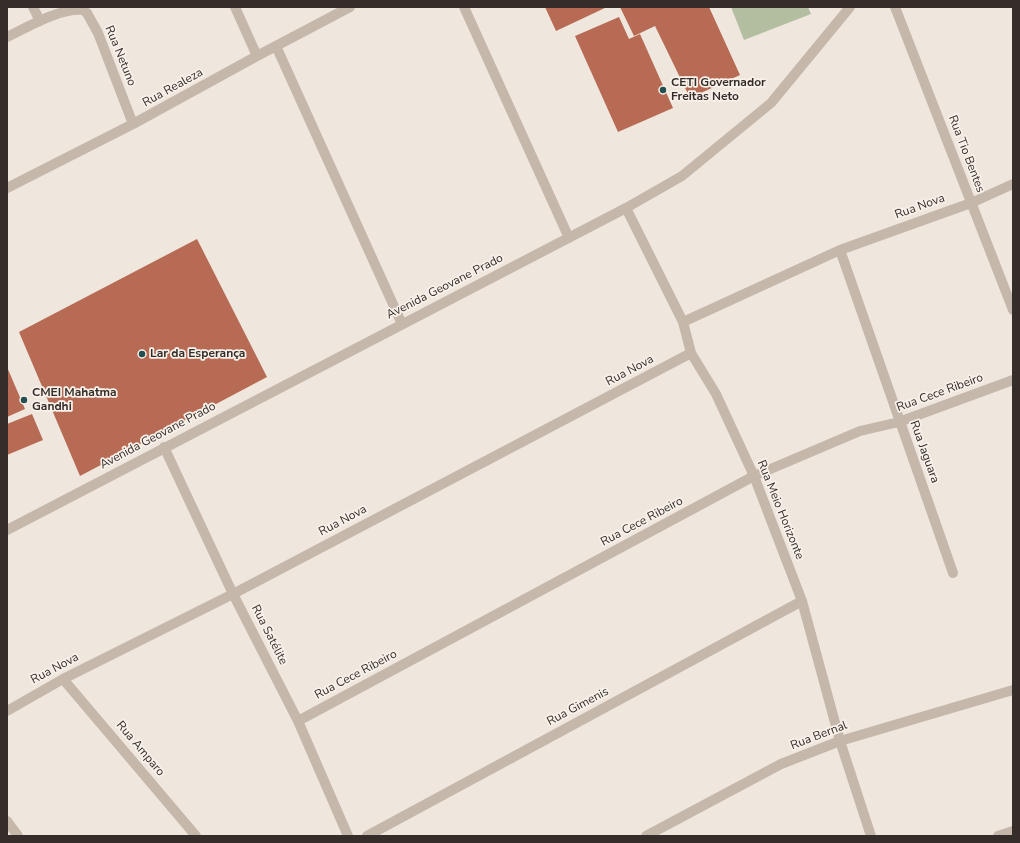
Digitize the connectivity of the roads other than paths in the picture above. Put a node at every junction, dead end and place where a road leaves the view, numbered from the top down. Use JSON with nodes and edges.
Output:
{"nodes":[{"id":1,"x":32,"y":7,"type":"edge"},
{"id":2,"x":235,"y":7,"type":"edge"},
{"id":3,"x":350,"y":7,"type":"edge"},
{"id":4,"x":464,"y":7,"type":"edge"},
{"id":5,"x":850,"y":7,"type":"edge"},
{"id":6,"x":895,"y":7,"type":"edge"},
{"id":7,"x":40,"y":21,"type":"junction"},
{"id":8,"x":7,"y":37,"type":"edge"},
{"id":9,"x":276,"y":46,"type":"junction"},
{"id":10,"x":257,"y":56,"type":"junction"},
{"id":11,"x":133,"y":124,"type":"junction"},
{"id":12,"x":1013,"y":184,"type":"edge"},
{"id":13,"x":7,"y":188,"type":"edge"},
{"id":14,"x":971,"y":203,"type":"junction"},
{"id":15,"x":626,"y":208,"type":"junction"},
{"id":16,"x":569,"y":238,"type":"junction"},
{"id":17,"x":840,"y":250,"type":"junction"},
{"id":18,"x":1013,"y":310,"type":"edge"},
{"id":19,"x":683,"y":322,"type":"junction"},
{"id":20,"x":402,"y":324,"type":"junction"},
{"id":21,"x":691,"y":353,"type":"junction"},
{"id":22,"x":1013,"y":380,"type":"edge"},
{"id":23,"x":899,"y":422,"type":"junction"},
{"id":24,"x":164,"y":448,"type":"junction"},
{"id":25,"x":754,"y":476,"type":"junction"},
{"id":26,"x":7,"y":530,"type":"edge"},
{"id":27,"x":953,"y":573,"type":"dead end"},
{"id":28,"x":233,"y":594,"type":"junction"},
{"id":29,"x":802,"y":602,"type":"junction"},
{"id":30,"x":63,"y":679,"type":"junction"},
{"id":31,"x":1013,"y":690,"type":"edge"},
{"id":32,"x":7,"y":711,"type":"edge"},
{"id":33,"x":298,"y":721,"type":"junction"},
{"id":34,"x":840,"y":740,"type":"junction"},
{"id":35,"x":7,"y":821,"type":"edge"},
{"id":36,"x":1013,"y":831,"type":"edge"},
{"id":37,"x":18,"y":836,"type":"edge"},
{"id":38,"x":196,"y":836,"type":"edge"},
{"id":39,"x":348,"y":836,"type":"edge"},
{"id":40,"x":367,"y":836,"type":"edge"},
{"id":41,"x":646,"y":836,"type":"edge"},
{"id":42,"x":871,"y":836,"type":"edge"},
{"id":43,"x":998,"y":836,"type":"edge"}],
"edges":[{"from":1,"to":7,"type":"street"},
{"from":2,"to":10,"type":"street"},
{"from":3,"to":9,"type":"street","name":"Rua Realeza"},
{"from":4,"to":16,"type":"street"},
{"from":5,"to":15,"type":"street","name":"Avenida Geovane Prado"},
{"from":6,"to":14,"type":"street","name":"Rua Tio Bentes"},
{"from":7,"to":8,"type":"street","name":"Rua Netuno"},
{"from":7,"to":11,"type":"street","name":"Rua Netuno"},
{"from":9,"to":10,"type":"street","name":"Rua Realeza"},
{"from":9,"to":20,"type":"street"},
{"from":10,"to":11,"type":"street","name":"Rua Realeza"},
{"from":11,"to":13,"type":"street","name":"Rua Realeza"},
{"from":12,"to":14,"type":"street","name":"Rua Nova"},
{"from":14,"to":17,"type":"street","name":"Rua Nova"},
{"from":14,"to":18,"type":"street","name":"Rua Tio Bentes"},
{"from":15,"to":16,"type":"street","name":"Avenida Geovane Prado"},
{"from":15,"to":19,"type":"street","name":"Rua Meio Horizonte"},
{"from":16,"to":20,"type":"street","name":"Avenida Geovane Prado"},
{"from":17,"to":19,"type":"street","name":"Rua Nova"},
{"from":17,"to":23,"type":"street","name":"Rua Jaguara"},
{"from":19,"to":21,"type":"street","name":"Rua Meio Horizonte"},
{"from":20,"to":24,"type":"street","name":"Avenida Geovane Prado"},
{"from":21,"to":25,"type":"street","name":"Rua Meio Horizonte"},
{"from":21,"to":28,"type":"street","name":"Rua Nova"},
{"from":22,"to":23,"type":"street","name":"Rua Cece Ribeiro"},
{"from":23,"to":25,"type":"street","name":"Rua Cece Ribeiro"},
{"from":23,"to":27,"type":"street","name":"Rua Jaguara"},
{"from":24,"to":26,"type":"street","name":"Avenida Geovane Prado"},
{"from":24,"to":28,"type":"street","name":"Rua Satélite"},
{"from":25,"to":29,"type":"street","name":"Rua Meio Horizonte"},
{"from":25,"to":33,"type":"street","name":"Rua Cece Ribeiro"},
{"from":28,"to":30,"type":"street","name":"Rua Nova"},
{"from":28,"to":33,"type":"street","name":"Rua Satélite"},
{"from":29,"to":34,"type":"street","name":"Rua Meio Horizonte"},
{"from":29,"to":40,"type":"street","name":"Rua Gimenis"},
{"from":30,"to":32,"type":"street","name":"Rua Nova"},
{"from":30,"to":38,"type":"street","name":"Rua Amparo"},
{"from":31,"to":34,"type":"street","name":"Rua Bernal"},
{"from":33,"to":39,"type":"street","name":"Rua Satélite"},
{"from":34,"to":41,"type":"street","name":"Rua Bernal"},
{"from":34,"to":42,"type":"street","name":"Rua Meio Horizonte"},
{"from":35,"to":37,"type":"street"},
{"from":36,"to":43,"type":"street"}]}
